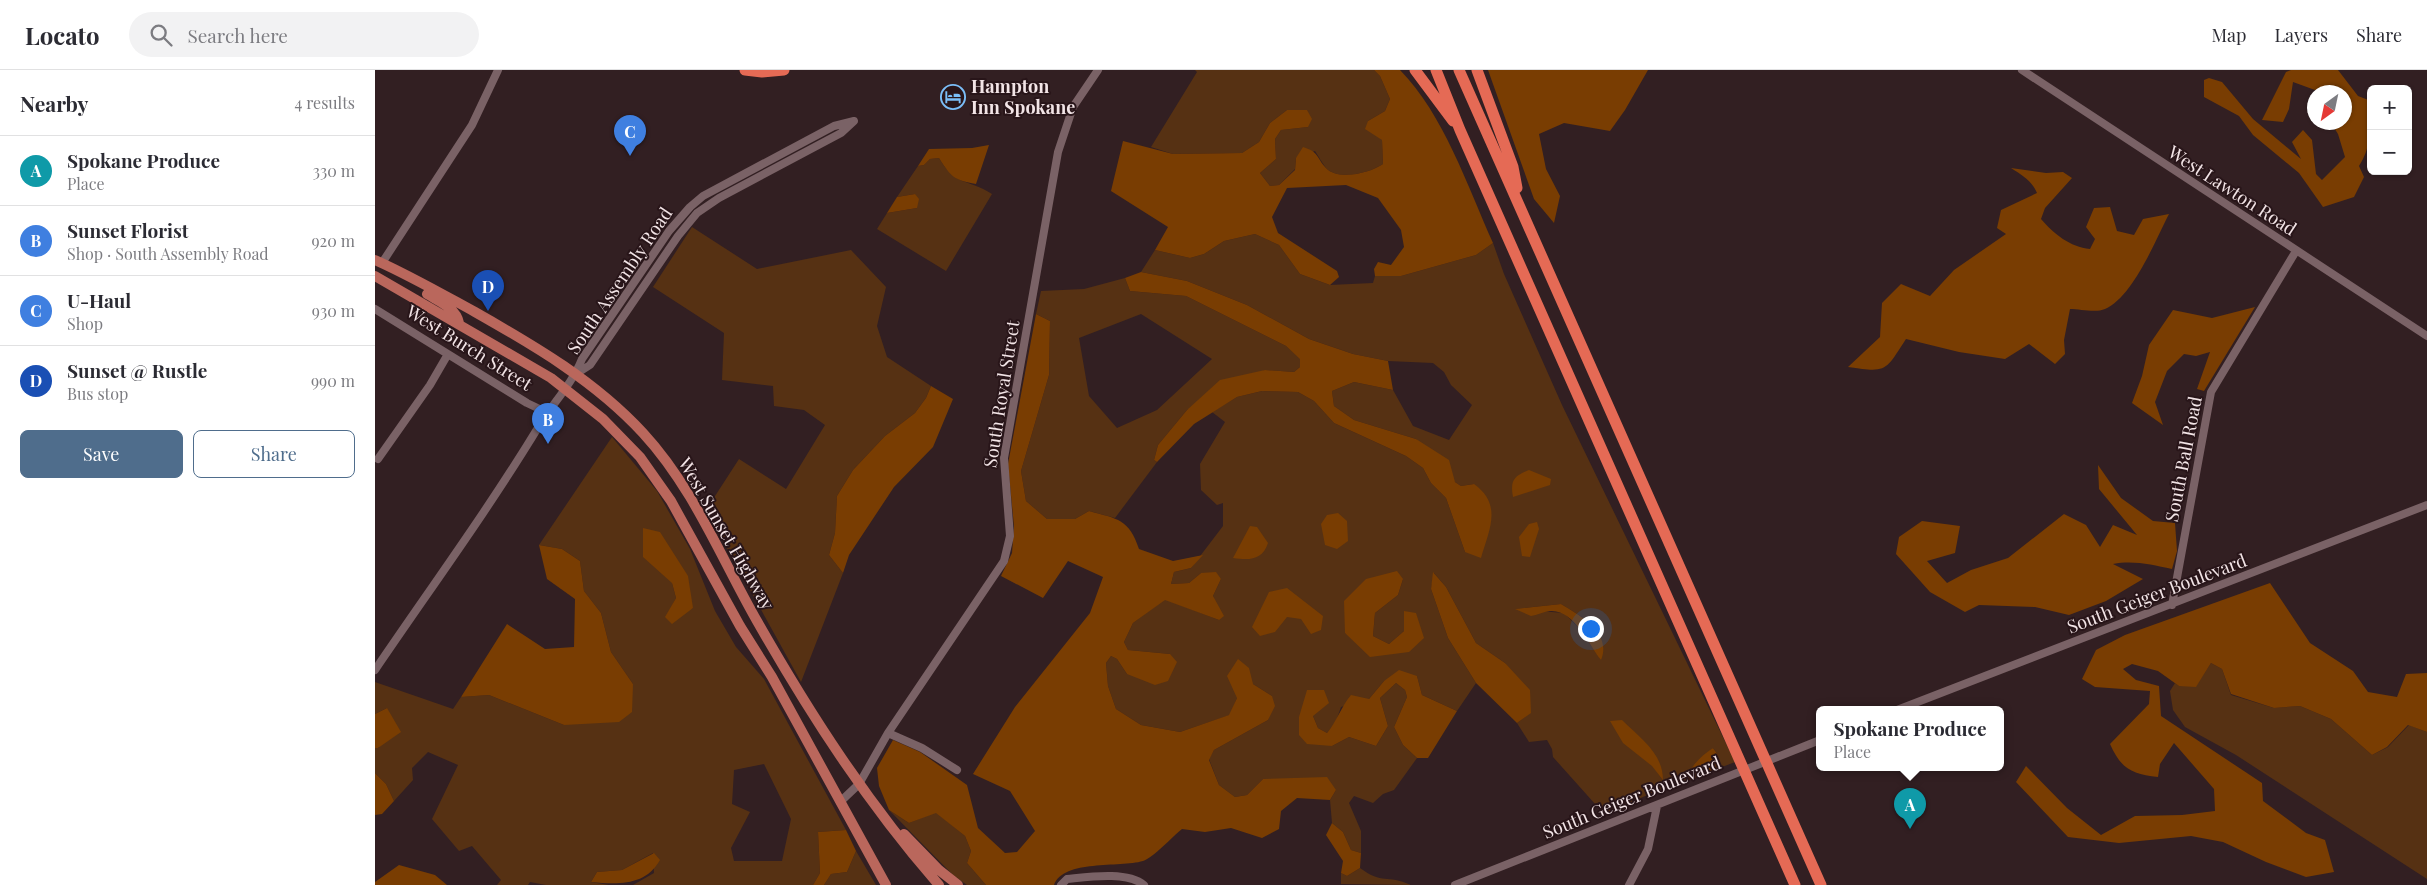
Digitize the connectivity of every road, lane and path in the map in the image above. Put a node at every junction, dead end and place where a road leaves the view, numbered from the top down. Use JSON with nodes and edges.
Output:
{"nodes":[{"id":1,"x":499,"y":70,"type":"edge"},
{"id":2,"x":745,"y":70,"type":"edge"},
{"id":3,"x":784,"y":70,"type":"edge"},
{"id":4,"x":1098,"y":70,"type":"edge"},
{"id":5,"x":1415,"y":70,"type":"edge"},
{"id":6,"x":1436,"y":70,"type":"edge"},
{"id":7,"x":1459,"y":70,"type":"edge"},
{"id":8,"x":1477,"y":70,"type":"edge"},
{"id":9,"x":2022,"y":70,"type":"edge"},
{"id":10,"x":1460,"y":130,"type":"junction"},
{"id":11,"x":1521,"y":209,"type":"junction"},
{"id":12,"x":2296,"y":251,"type":"junction"},
{"id":13,"x":377,"y":262,"type":"edge"},
{"id":14,"x":375,"y":276,"type":"edge"},
{"id":15,"x":375,"y":309,"type":"edge"},
{"id":16,"x":459,"y":323,"type":"junction"},
{"id":17,"x":2427,"y":336,"type":"edge"},
{"id":18,"x":448,"y":354,"type":"junction"},
{"id":19,"x":577,"y":374,"type":"junction"},
{"id":20,"x":566,"y":389,"type":"junction"},
{"id":21,"x":548,"y":413,"type":"junction"},
{"id":22,"x":378,"y":459,"type":"dead end"},
{"id":23,"x":2427,"y":504,"type":"edge"},
{"id":24,"x":2172,"y":605,"type":"junction"},
{"id":25,"x":375,"y":670,"type":"edge"},
{"id":26,"x":1907,"y":706,"type":"edge"},
{"id":27,"x":889,"y":733,"type":"junction"},
{"id":28,"x":1816,"y":742,"type":"edge"},
{"id":29,"x":957,"y":770,"type":"dead end"},
{"id":30,"x":859,"y":784,"type":"junction"},
{"id":31,"x":869,"y":797,"type":"junction"},
{"id":32,"x":839,"y":802,"type":"junction"},
{"id":33,"x":1657,"y":806,"type":"junction"},
{"id":34,"x":1776,"y":844,"type":"junction"},
{"id":35,"x":1062,"y":882,"type":"edge"},
{"id":36,"x":886,"y":885,"type":"edge"},
{"id":37,"x":939,"y":885,"type":"edge"},
{"id":38,"x":958,"y":885,"type":"edge"},
{"id":39,"x":1144,"y":885,"type":"edge"},
{"id":40,"x":1455,"y":885,"type":"edge"},
{"id":41,"x":1629,"y":885,"type":"edge"},
{"id":42,"x":1788,"y":885,"type":"edge"},
{"id":43,"x":1795,"y":885,"type":"edge"},
{"id":44,"x":1821,"y":885,"type":"edge"}],
"edges":[{"from":1,"to":13,"type":"street"},
{"from":2,"to":3,"type":"highway"},
{"from":4,"to":27,"type":"street","name":"South Royal Street"},
{"from":5,"to":10,"type":"highway"},
{"from":6,"to":10,"type":"highway"},
{"from":7,"to":11,"type":"highway"},
{"from":8,"to":11,"type":"highway"},
{"from":9,"to":12,"type":"street","name":"West Lawton Road"},
{"from":10,"to":34,"type":"highway"},
{"from":11,"to":44,"type":"highway"},
{"from":12,"to":17,"type":"street","name":"West Lawton Road"},
{"from":12,"to":24,"type":"street","name":"South Ball Road"},
{"from":13,"to":16,"type":"main road"},
{"from":13,"to":19,"type":"main road","name":"West Sunset Highway"},
{"from":14,"to":16,"type":"main road","name":"West Sunset Highway"},
{"from":15,"to":18,"type":"street","name":"West Burch Street"},
{"from":16,"to":20,"type":"main road","name":"West Sunset Highway"},
{"from":18,"to":21,"type":"street","name":"West Burch Street"},
{"from":18,"to":22,"type":"street"},
{"from":19,"to":19,"type":"street","name":"South Assembly Road"},
{"from":19,"to":20,"type":"street","name":"South Assembly Road"},
{"from":19,"to":30,"type":"main road","name":"West Sunset Highway"},
{"from":20,"to":21,"type":"street","name":"South Assembly Road"},
{"from":20,"to":32,"type":"main road","name":"West Sunset Highway"},
{"from":21,"to":25,"type":"street","name":"South Assembly Road"},
{"from":23,"to":24,"type":"street","name":"South Geiger Boulevard"},
{"from":24,"to":26,"type":"street","name":"South Geiger Boulevard"},
{"from":27,"to":29,"type":"street"},
{"from":27,"to":30,"type":"street","name":"South Royal Street"},
{"from":28,"to":33,"type":"street","name":"South Geiger Boulevard"},
{"from":30,"to":31,"type":"main road","name":"West Sunset Highway"},
{"from":30,"to":32,"type":"street","name":"South Royal Street"},
{"from":31,"to":37,"type":"main road","name":"West Sunset Highway"},
{"from":31,"to":38,"type":"main road"},
{"from":32,"to":36,"type":"main road","name":"West Sunset Highway"},
{"from":33,"to":40,"type":"street","name":"South Geiger Boulevard"},
{"from":33,"to":41,"type":"street"},
{"from":34,"to":42,"type":"highway"},
{"from":34,"to":43,"type":"highway"},
{"from":35,"to":39,"type":"street"}]}
